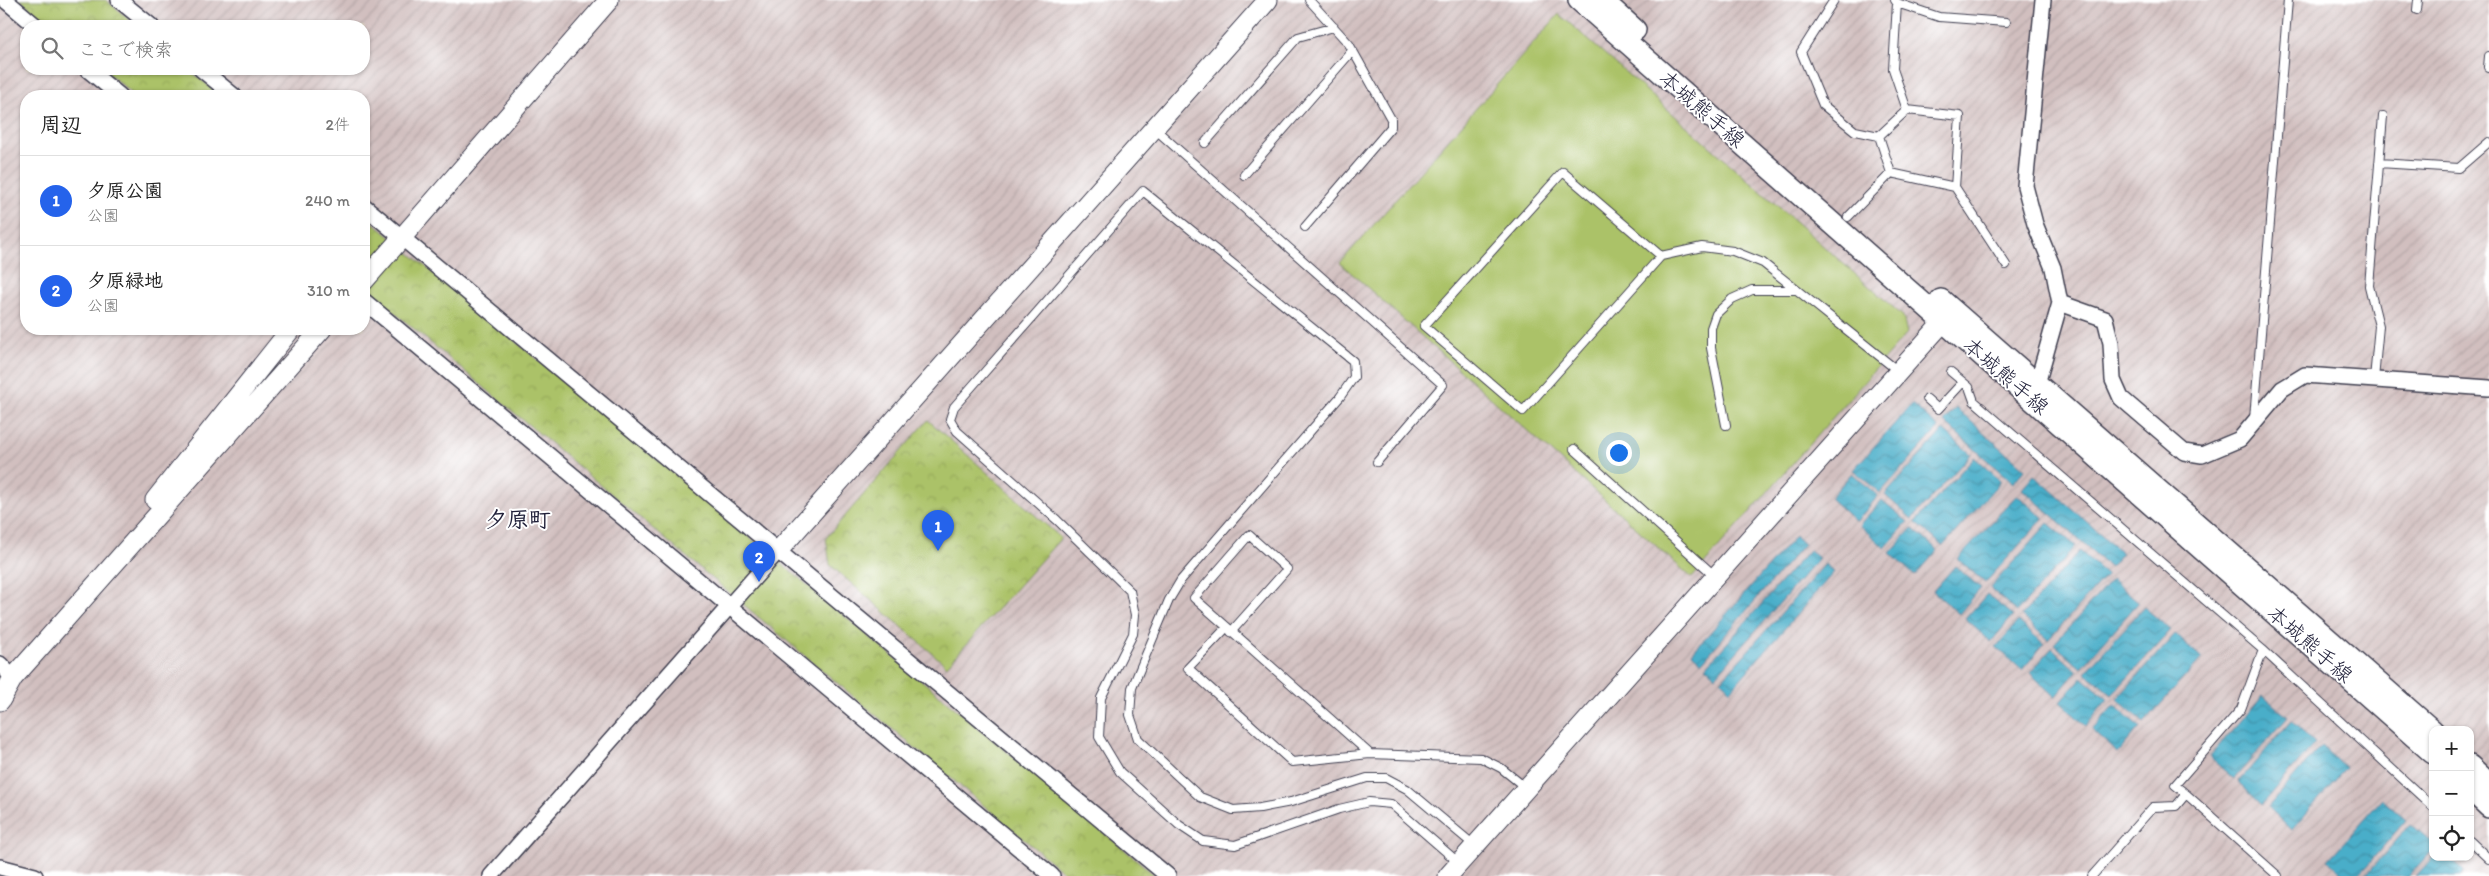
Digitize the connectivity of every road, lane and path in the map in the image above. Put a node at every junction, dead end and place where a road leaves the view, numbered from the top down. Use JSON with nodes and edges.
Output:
{"nodes":[{"id":1,"x":5,"y":0,"type":"edge"},
{"id":2,"x":119,"y":0,"type":"edge"},
{"id":3,"x":609,"y":0,"type":"edge"},
{"id":4,"x":1268,"y":0,"type":"edge"},
{"id":5,"x":1309,"y":0,"type":"edge"},
{"id":6,"x":1579,"y":0,"type":"edge"},
{"id":7,"x":1602,"y":0,"type":"edge"},
{"id":8,"x":1834,"y":0,"type":"edge"},
{"id":9,"x":2042,"y":0,"type":"edge"},
{"id":10,"x":2288,"y":0,"type":"edge"},
{"id":11,"x":2418,"y":0,"type":"edge"},
{"id":12,"x":1896,"y":2,"type":"edge"},
{"id":13,"x":2417,"y":10,"type":"dead end"},
{"id":14,"x":29,"y":20,"type":"edge"},
{"id":15,"x":143,"y":20,"type":"edge"},
{"id":16,"x":2006,"y":22,"type":"dead end"},
{"id":17,"x":1334,"y":26,"type":"junction"},
{"id":18,"x":1352,"y":51,"type":"junction"},
{"id":19,"x":2489,"y":56,"type":"edge"},
{"id":20,"x":2488,"y":67,"type":"edge"},
{"id":21,"x":94,"y":75,"type":"edge"},
{"id":22,"x":208,"y":75,"type":"edge"},
{"id":23,"x":113,"y":90,"type":"edge"},
{"id":24,"x":227,"y":90,"type":"edge"},
{"id":25,"x":1907,"y":110,"type":"junction"},
{"id":26,"x":2384,"y":116,"type":"dead end"},
{"id":27,"x":1154,"y":128,"type":"junction"},
{"id":28,"x":1879,"y":136,"type":"junction"},
{"id":29,"x":2489,"y":142,"type":"edge"},
{"id":30,"x":1205,"y":143,"type":"dead end"},
{"id":31,"x":2379,"y":162,"type":"junction"},
{"id":32,"x":1891,"y":172,"type":"junction"},
{"id":33,"x":1244,"y":175,"type":"dead end"},
{"id":34,"x":1955,"y":187,"type":"junction"},
{"id":35,"x":370,"y":211,"type":"edge"},
{"id":36,"x":1848,"y":217,"type":"junction"},
{"id":37,"x":1305,"y":227,"type":"dead end"},
{"id":38,"x":400,"y":236,"type":"junction"},
{"id":39,"x":1661,"y":256,"type":"junction"},
{"id":40,"x":2006,"y":265,"type":"dead end"},
{"id":41,"x":370,"y":274,"type":"edge"},
{"id":42,"x":1796,"y":290,"type":"junction"},
{"id":43,"x":2060,"y":303,"type":"junction"},
{"id":44,"x":370,"y":306,"type":"edge"},
{"id":45,"x":1948,"y":316,"type":"junction"},
{"id":46,"x":286,"y":335,"type":"edge"},
{"id":47,"x":316,"y":335,"type":"edge"},
{"id":48,"x":1898,"y":371,"type":"junction"},
{"id":49,"x":1952,"y":372,"type":"dead end"},
{"id":50,"x":2374,"y":379,"type":"junction"},
{"id":51,"x":1963,"y":382,"type":"junction"},
{"id":52,"x":2037,"y":384,"type":"junction"},
{"id":53,"x":2489,"y":388,"type":"edge"},
{"id":54,"x":1927,"y":399,"type":"dead end"},
{"id":55,"x":2253,"y":424,"type":"junction"},
{"id":56,"x":1726,"y":425,"type":"dead end"},
{"id":57,"x":1574,"y":449,"type":"dead end"},
{"id":58,"x":1377,"y":462,"type":"dead end"},
{"id":59,"x":778,"y":551,"type":"junction"},
{"id":60,"x":1715,"y":576,"type":"junction"},
{"id":61,"x":730,"y":607,"type":"junction"},
{"id":62,"x":1229,"y":630,"type":"junction"},
{"id":63,"x":2263,"y":650,"type":"junction"},
{"id":64,"x":6,"y":671,"type":"edge"},
{"id":65,"x":0,"y":701,"type":"edge"},
{"id":66,"x":2429,"y":727,"type":"edge"},
{"id":67,"x":2429,"y":749,"type":"edge"},
{"id":68,"x":1370,"y":754,"type":"junction"},
{"id":69,"x":2474,"y":770,"type":"edge"},
{"id":70,"x":2489,"y":784,"type":"edge"},
{"id":71,"x":1526,"y":788,"type":"junction"},
{"id":72,"x":2474,"y":793,"type":"edge"},
{"id":73,"x":2186,"y":794,"type":"junction"},
{"id":74,"x":2429,"y":803,"type":"edge"},
{"id":75,"x":2489,"y":807,"type":"edge"},
{"id":76,"x":2474,"y":845,"type":"edge"},
{"id":77,"x":1475,"y":846,"type":"junction"},
{"id":78,"x":2489,"y":858,"type":"edge"},
{"id":79,"x":0,"y":867,"type":"edge"},
{"id":80,"x":1454,"y":870,"type":"edge"},
{"id":81,"x":35,"y":876,"type":"edge"},
{"id":82,"x":491,"y":876,"type":"edge"},
{"id":83,"x":1052,"y":876,"type":"edge"},
{"id":84,"x":1168,"y":876,"type":"edge"},
{"id":85,"x":2092,"y":876,"type":"edge"},
{"id":86,"x":2278,"y":876,"type":"edge"}],
"edges":[{"from":1,"to":14,"type":"street"},
{"from":2,"to":15,"type":"street"},
{"from":3,"to":38,"type":"street"},
{"from":4,"to":27,"type":"street"},
{"from":5,"to":17,"type":"lane"},
{"from":6,"to":45,"type":"main road","name":"本城熊手線"},
{"from":7,"to":36,"type":"main road","name":"本城熊手線"},
{"from":8,"to":28,"type":"lane"},
{"from":9,"to":43,"type":"street"},
{"from":10,"to":55,"type":"lane"},
{"from":11,"to":13,"type":"lane"},
{"from":12,"to":16,"type":"lane"},
{"from":12,"to":25,"type":"lane"},
{"from":17,"to":18,"type":"lane"},
{"from":17,"to":30,"type":"lane"},
{"from":18,"to":33,"type":"lane"},
{"from":18,"to":37,"type":"lane"},
{"from":19,"to":20,"type":"lane"},
{"from":21,"to":23,"type":"street"},
{"from":22,"to":24,"type":"street"},
{"from":25,"to":28,"type":"lane"},
{"from":25,"to":34,"type":"lane"},
{"from":26,"to":31,"type":"lane"},
{"from":27,"to":58,"type":"lane"},
{"from":27,"to":59,"type":"street"},
{"from":28,"to":32,"type":"lane"},
{"from":29,"to":31,"type":"lane"},
{"from":31,"to":50,"type":"lane"},
{"from":32,"to":34,"type":"lane"},
{"from":32,"to":36,"type":"lane"},
{"from":34,"to":40,"type":"lane"},
{"from":35,"to":38,"type":"street"},
{"from":36,"to":45,"type":"main road","name":"本城熊手線"},
{"from":38,"to":41,"type":"street"},
{"from":38,"to":59,"type":"street"},
{"from":39,"to":39,"type":"lane"},
{"from":39,"to":42,"type":"lane"},
{"from":42,"to":48,"type":"lane"},
{"from":42,"to":56,"type":"lane"},
{"from":43,"to":52,"type":"street"},
{"from":43,"to":55,"type":"street"},
{"from":44,"to":61,"type":"street"},
{"from":45,"to":48,"type":"street"},
{"from":45,"to":52,"type":"main road","name":"本城熊手線"},
{"from":45,"to":67,"type":"main road","name":"本城熊手線"},
{"from":46,"to":64,"type":"street"},
{"from":47,"to":64,"type":"street"},
{"from":48,"to":60,"type":"street"},
{"from":49,"to":51,"type":"lane"},
{"from":50,"to":53,"type":"street"},
{"from":50,"to":55,"type":"street"},
{"from":51,"to":54,"type":"lane"},
{"from":51,"to":63,"type":"lane"},
{"from":52,"to":66,"type":"main road","name":"本城熊手線"},
{"from":57,"to":60,"type":"lane"},
{"from":59,"to":61,"type":"street"},
{"from":59,"to":84,"type":"street"},
{"from":60,"to":71,"type":"street"},
{"from":61,"to":82,"type":"street"},
{"from":61,"to":83,"type":"street"},
{"from":62,"to":62,"type":"lane"},
{"from":62,"to":68,"type":"lane"},
{"from":62,"to":68,"type":"lane"},
{"from":63,"to":73,"type":"lane"},
{"from":63,"to":74,"type":"lane"},
{"from":64,"to":65,"type":"street"},
{"from":68,"to":71,"type":"lane"},
{"from":69,"to":70,"type":"main road"},
{"from":71,"to":77,"type":"street"},
{"from":72,"to":75,"type":"main road"},
{"from":73,"to":85,"type":"lane"},
{"from":73,"to":86,"type":"lane"},
{"from":76,"to":78,"type":"lane"},
{"from":77,"to":80,"type":"street"},
{"from":77,"to":80,"type":"lane"},
{"from":79,"to":81,"type":"street"}]}
